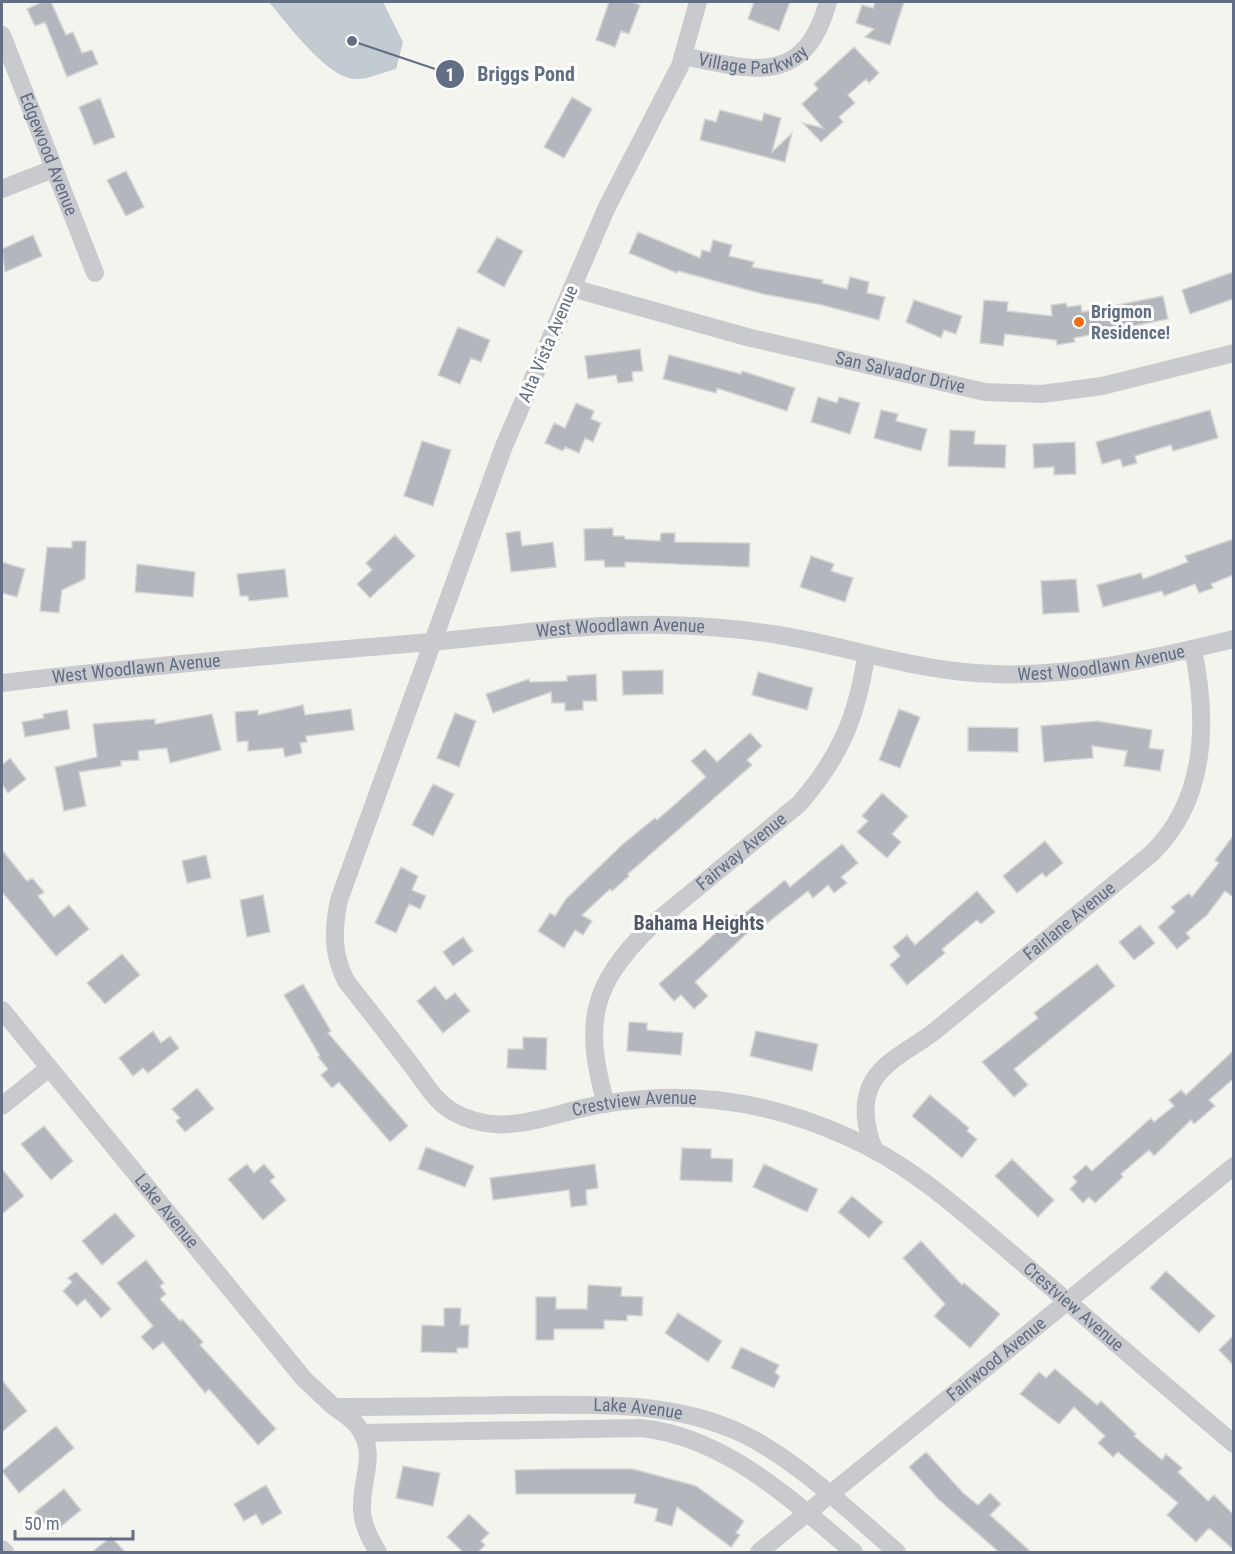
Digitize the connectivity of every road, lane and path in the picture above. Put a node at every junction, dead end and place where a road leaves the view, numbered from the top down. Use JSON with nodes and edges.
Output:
{"nodes":[{"id":1,"x":698,"y":2,"type":"edge"},
{"id":2,"x":828,"y":2,"type":"edge"},
{"id":3,"x":2,"y":35,"type":"edge"},
{"id":4,"x":682,"y":57,"type":"junction"},
{"id":5,"x":53,"y":169,"type":"junction"},
{"id":6,"x":2,"y":189,"type":"edge"},
{"id":7,"x":95,"y":273,"type":"dead end"},
{"id":8,"x":572,"y":288,"type":"junction"},
{"id":9,"x":1233,"y":354,"type":"edge"},
{"id":10,"x":1233,"y":639,"type":"edge"},
{"id":11,"x":435,"y":642,"type":"junction"},
{"id":12,"x":1193,"y":649,"type":"junction"},
{"id":13,"x":866,"y":656,"type":"junction"},
{"id":14,"x":2,"y":683,"type":"edge"},
{"id":15,"x":2,"y":1010,"type":"edge"},
{"id":16,"x":49,"y":1068,"type":"junction"},
{"id":17,"x":606,"y":1104,"type":"junction"},
{"id":18,"x":2,"y":1106,"type":"edge"},
{"id":19,"x":874,"y":1149,"type":"junction"},
{"id":20,"x":1233,"y":1166,"type":"edge"},
{"id":21,"x":1069,"y":1302,"type":"junction"},
{"id":22,"x":334,"y":1407,"type":"junction"},
{"id":23,"x":362,"y":1433,"type":"junction"},
{"id":24,"x":1233,"y":1444,"type":"edge"},
{"id":25,"x":831,"y":1496,"type":"junction"},
{"id":26,"x":807,"y":1514,"type":"junction"},
{"id":27,"x":2,"y":1549,"type":"edge"},
{"id":28,"x":5,"y":1552,"type":"edge"},
{"id":29,"x":378,"y":1552,"type":"edge"},
{"id":30,"x":759,"y":1552,"type":"edge"},
{"id":31,"x":854,"y":1552,"type":"edge"},
{"id":32,"x":897,"y":1552,"type":"edge"}],
"edges":[{"from":1,"to":4,"type":"street","name":"Alta Vista Avenue"},
{"from":2,"to":4,"type":"street","name":"Village Parkway"},
{"from":3,"to":5,"type":"street","name":"Edgewood Avenue"},
{"from":4,"to":8,"type":"street","name":"Alta Vista Avenue"},
{"from":5,"to":6,"type":"street"},
{"from":5,"to":7,"type":"street","name":"Edgewood Avenue"},
{"from":8,"to":9,"type":"street","name":"San Salvador Drive"},
{"from":8,"to":11,"type":"street","name":"Alta Vista Avenue"},
{"from":10,"to":12,"type":"street","name":"West Woodlawn Avenue"},
{"from":11,"to":13,"type":"street","name":"West Woodlawn Avenue"},
{"from":11,"to":14,"type":"street","name":"West Woodlawn Avenue"},
{"from":11,"to":17,"type":"street","name":"Crestview Avenue"},
{"from":12,"to":13,"type":"street","name":"West Woodlawn Avenue"},
{"from":12,"to":19,"type":"street","name":"Fairlane Avenue"},
{"from":13,"to":17,"type":"street","name":"Fairway Avenue"},
{"from":15,"to":16,"type":"street","name":"Lake Avenue"},
{"from":16,"to":18,"type":"street"},
{"from":16,"to":22,"type":"street","name":"Lake Avenue"},
{"from":17,"to":19,"type":"street","name":"Crestview Avenue"},
{"from":19,"to":21,"type":"street","name":"Crestview Avenue"},
{"from":20,"to":21,"type":"street","name":"Fairwood Avenue"},
{"from":21,"to":24,"type":"street","name":"Crestview Avenue"},
{"from":21,"to":25,"type":"street","name":"Fairwood Avenue"},
{"from":22,"to":23,"type":"street","name":"Lake Avenue"},
{"from":22,"to":25,"type":"street","name":"Lake Avenue"},
{"from":23,"to":26,"type":"street","name":"Lake Avenue"},
{"from":23,"to":29,"type":"street"},
{"from":25,"to":26,"type":"street","name":"Fairwood Avenue"},
{"from":25,"to":32,"type":"street","name":"Lake Avenue"},
{"from":26,"to":30,"type":"street","name":"Fairwood Avenue"},
{"from":26,"to":31,"type":"street","name":"Lake Avenue"},
{"from":27,"to":28,"type":"street"}]}
